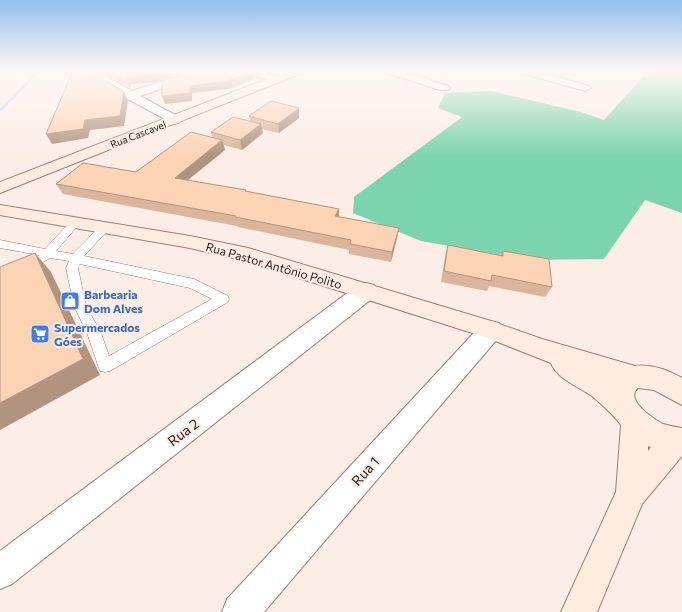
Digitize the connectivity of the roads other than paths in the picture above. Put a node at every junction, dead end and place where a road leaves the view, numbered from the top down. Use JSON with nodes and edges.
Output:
{"nodes":[{"id":1,"x":138,"y":100,"type":"edge"},
{"id":2,"x":226,"y":100,"type":"edge"},
{"id":3,"x":174,"y":120,"type":"junction"},
{"id":4,"x":0,"y":188,"type":"edge"},
{"id":5,"x":0,"y":210,"type":"edge"},
{"id":6,"x":75,"y":223,"type":"junction"},
{"id":7,"x":105,"y":227,"type":"junction"},
{"id":8,"x":0,"y":244,"type":"edge"},
{"id":9,"x":49,"y":252,"type":"junction"},
{"id":10,"x":76,"y":258,"type":"junction"},
{"id":11,"x":31,"y":267,"type":"edge"},
{"id":12,"x":366,"y":291,"type":"junction"},
{"id":13,"x":491,"y":330,"type":"junction"},
{"id":14,"x":540,"y":349,"type":"junction"},
{"id":15,"x":635,"y":377,"type":"junction"},
{"id":16,"x":682,"y":393,"type":"edge"},
{"id":17,"x":631,"y":415,"type":"junction"},
{"id":18,"x":679,"y":442,"type":"edge"},
{"id":19,"x":631,"y":492,"type":"junction"},
{"id":20,"x":0,"y":572,"type":"edge"},
{"id":21,"x":240,"y":612,"type":"edge"},
{"id":22,"x":579,"y":612,"type":"edge"}],
"edges":[{"from":1,"to":3,"type":"street"},
{"from":2,"to":3,"type":"main road","name":"Rua Cascavel"},
{"from":3,"to":4,"type":"main road","name":"Rua Cascavel"},
{"from":5,"to":6,"type":"main road","name":"Rua Pastor Antônio Polito"},
{"from":6,"to":7,"type":"main road","name":"Rua Pastor Antônio Polito"},
{"from":6,"to":9,"type":"lane"},
{"from":7,"to":10,"type":"lane"},
{"from":7,"to":12,"type":"main road","name":"Rua Pastor Antônio Polito"},
{"from":8,"to":9,"type":"lane"},
{"from":9,"to":10,"type":"lane"},
{"from":9,"to":11,"type":"lane"},
{"from":10,"to":10,"type":"lane"},
{"from":12,"to":13,"type":"main road","name":"Rua Pastor Antônio Polito"},
{"from":12,"to":20,"type":"street","name":"Rua 2"},
{"from":13,"to":14,"type":"main road","name":"Rua Pastor Antônio Polito"},
{"from":13,"to":21,"type":"street","name":"Rua 1"},
{"from":14,"to":15,"type":"main road","name":"Rua Pastor Antônio Polito"},
{"from":14,"to":17,"type":"main road","name":"Rua Pastor Antônio Polito"},
{"from":15,"to":16,"type":"main road","name":"Rua Pastor Antônio Polito"},
{"from":15,"to":17,"type":"main road"},
{"from":17,"to":18,"type":"main road","name":"Rua Pastor Antônio Polito"},
{"from":17,"to":19,"type":"main road"},
{"from":18,"to":19,"type":"main road"},
{"from":19,"to":22,"type":"main road"}]}
